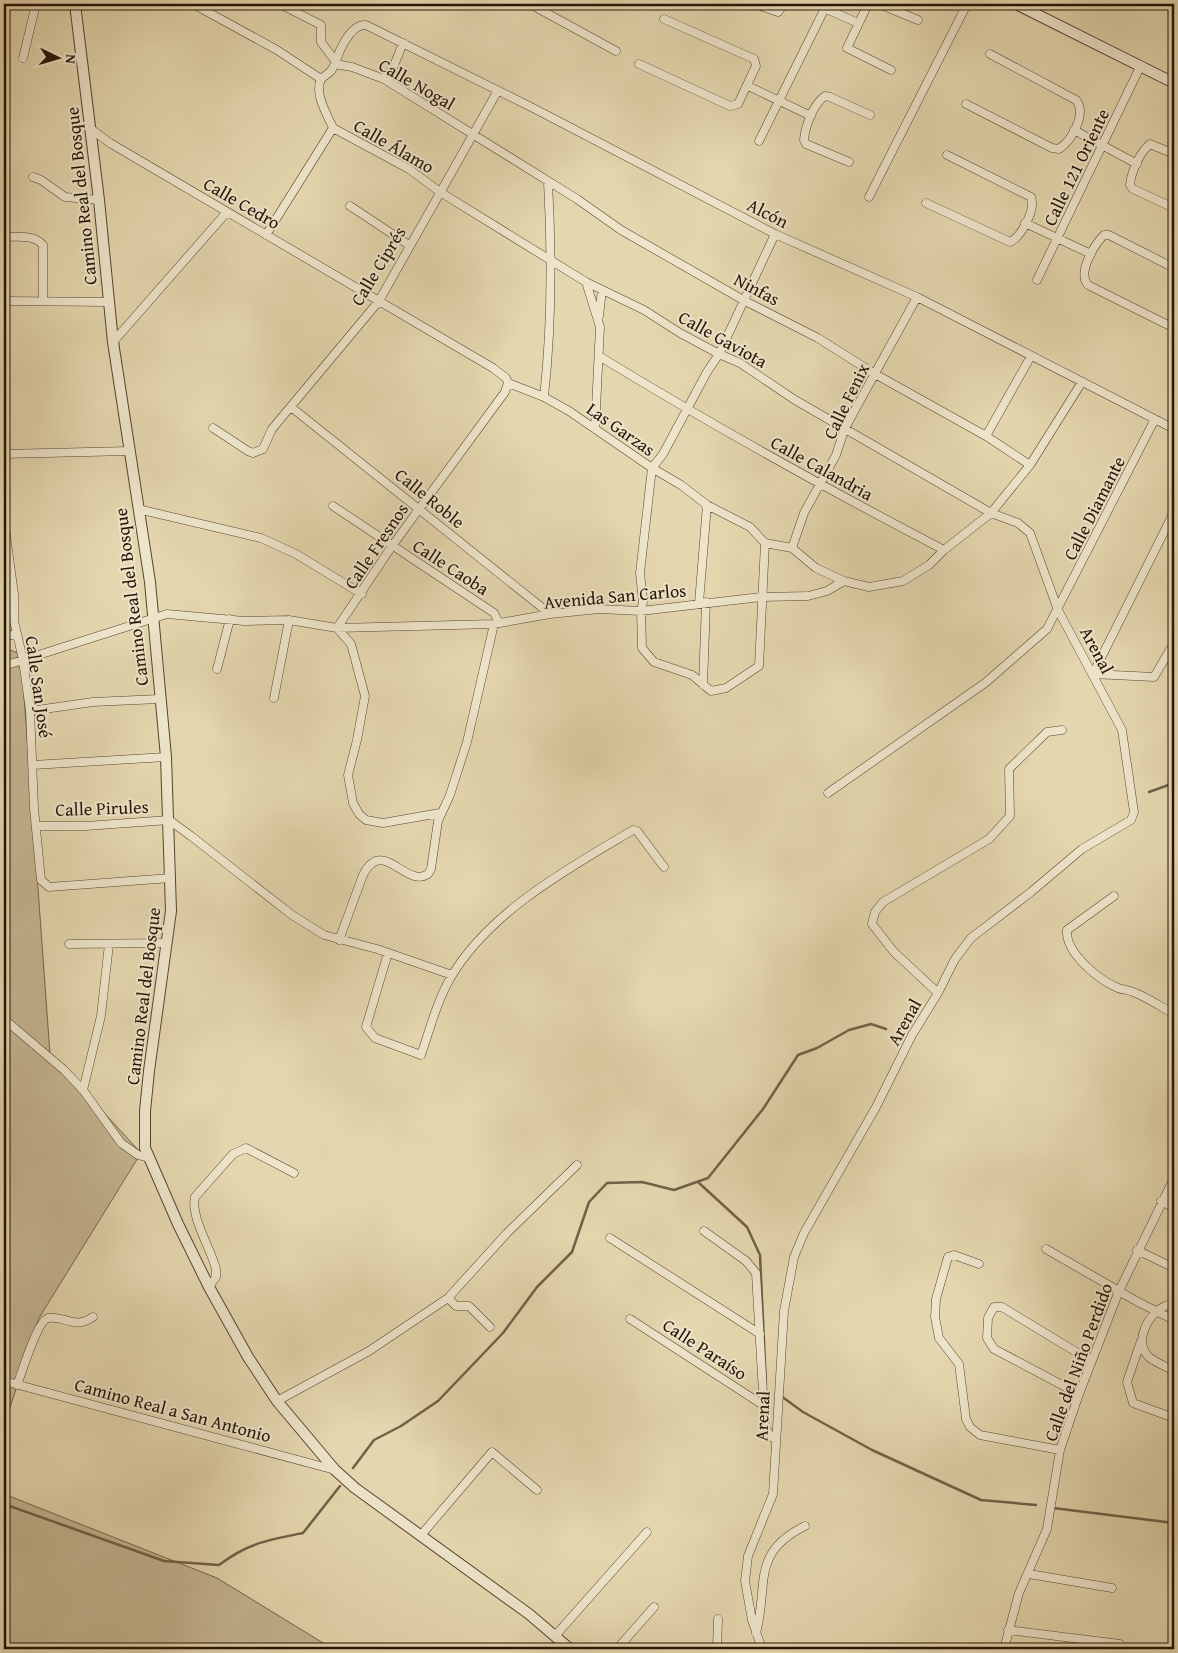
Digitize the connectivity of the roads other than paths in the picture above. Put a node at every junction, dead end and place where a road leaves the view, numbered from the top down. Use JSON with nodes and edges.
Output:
{"nodes":[{"id":1,"x":36,"y":4,"type":"edge"},
{"id":2,"x":75,"y":4,"type":"edge"},
{"id":3,"x":193,"y":4,"type":"edge"},
{"id":4,"x":280,"y":4,"type":"edge"},
{"id":5,"x":530,"y":4,"type":"edge"},
{"id":6,"x":756,"y":4,"type":"edge"},
{"id":7,"x":784,"y":4,"type":"edge"},
{"id":8,"x":815,"y":4,"type":"edge"},
{"id":9,"x":868,"y":4,"type":"edge"},
{"id":10,"x":879,"y":4,"type":"edge"},
{"id":11,"x":967,"y":4,"type":"edge"},
{"id":12,"x":1016,"y":4,"type":"edge"},
{"id":13,"x":826,"y":6,"type":"edge"},
{"id":14,"x":664,"y":18,"type":"dead end"},
{"id":15,"x":918,"y":20,"type":"dead end"},
{"id":16,"x":858,"y":23,"type":"junction"},
{"id":17,"x":403,"y":43,"type":"junction"},
{"id":18,"x":616,"y":51,"type":"dead end"},
{"id":19,"x":990,"y":54,"type":"dead end"},
{"id":20,"x":23,"y":58,"type":"dead end"},
{"id":21,"x":335,"y":63,"type":"junction"},
{"id":22,"x":639,"y":64,"type":"dead end"},
{"id":23,"x":1141,"y":65,"type":"junction"},
{"id":24,"x":891,"y":70,"type":"dead end"},
{"id":25,"x":320,"y":78,"type":"junction"},
{"id":26,"x":384,"y":79,"type":"junction"},
{"id":27,"x":1174,"y":83,"type":"edge"},
{"id":28,"x":748,"y":86,"type":"junction"},
{"id":29,"x":497,"y":92,"type":"junction"},
{"id":30,"x":779,"y":100,"type":"junction"},
{"id":31,"x":966,"y":104,"type":"dead end"},
{"id":32,"x":870,"y":115,"type":"dead end"},
{"id":33,"x":811,"y":116,"type":"junction"},
{"id":34,"x":333,"y":128,"type":"junction"},
{"id":35,"x":91,"y":130,"type":"junction"},
{"id":36,"x":1074,"y":130,"type":"junction"},
{"id":37,"x":473,"y":135,"type":"junction"},
{"id":38,"x":759,"y":141,"type":"dead end"},
{"id":39,"x":1103,"y":147,"type":"junction"},
{"id":40,"x":1174,"y":154,"type":"edge"},
{"id":41,"x":947,"y":155,"type":"dead end"},
{"id":42,"x":849,"y":162,"type":"dead end"},
{"id":43,"x":1137,"y":164,"type":"junction"},
{"id":44,"x":33,"y":177,"type":"dead end"},
{"id":45,"x":548,"y":182,"type":"junction"},
{"id":46,"x":440,"y":192,"type":"junction"},
{"id":47,"x":869,"y":197,"type":"dead end"},
{"id":48,"x":99,"y":200,"type":"junction"},
{"id":49,"x":926,"y":204,"type":"dead end"},
{"id":50,"x":350,"y":206,"type":"dead end"},
{"id":51,"x":1174,"y":208,"type":"edge"},
{"id":52,"x":227,"y":212,"type":"junction"},
{"id":53,"x":1025,"y":224,"type":"junction"},
{"id":54,"x":775,"y":234,"type":"junction"},
{"id":55,"x":266,"y":235,"type":"junction"},
{"id":56,"x":4,"y":237,"type":"edge"},
{"id":57,"x":1058,"y":240,"type":"junction"},
{"id":58,"x":409,"y":245,"type":"junction"},
{"id":59,"x":1091,"y":254,"type":"junction"},
{"id":60,"x":553,"y":259,"type":"junction"},
{"id":61,"x":1174,"y":268,"type":"edge"},
{"id":62,"x":1037,"y":280,"type":"dead end"},
{"id":63,"x":586,"y":282,"type":"junction"},
{"id":64,"x":602,"y":290,"type":"junction"},
{"id":65,"x":917,"y":297,"type":"junction"},
{"id":66,"x":4,"y":301,"type":"edge"},
{"id":67,"x":43,"y":301,"type":"junction"},
{"id":68,"x":379,"y":301,"type":"junction"},
{"id":69,"x":745,"y":301,"type":"junction"},
{"id":70,"x":108,"y":302,"type":"junction"},
{"id":71,"x":598,"y":318,"type":"junction"},
{"id":72,"x":1172,"y":327,"type":"dead end"},
{"id":73,"x":113,"y":342,"type":"junction"},
{"id":74,"x":719,"y":354,"type":"junction"},
{"id":75,"x":599,"y":356,"type":"junction"},
{"id":76,"x":1031,"y":356,"type":"junction"},
{"id":77,"x":875,"y":374,"type":"junction"},
{"id":78,"x":1082,"y":382,"type":"junction"},
{"id":79,"x":508,"y":383,"type":"junction"},
{"id":80,"x":544,"y":397,"type":"junction"},
{"id":81,"x":291,"y":407,"type":"junction"},
{"id":82,"x":688,"y":410,"type":"junction"},
{"id":83,"x":1156,"y":419,"type":"junction"},
{"id":84,"x":213,"y":428,"type":"dead end"},
{"id":85,"x":845,"y":428,"type":"junction"},
{"id":86,"x":596,"y":429,"type":"junction"},
{"id":87,"x":1174,"y":429,"type":"edge"},
{"id":88,"x":986,"y":436,"type":"junction"},
{"id":89,"x":129,"y":451,"type":"junction"},
{"id":90,"x":4,"y":454,"type":"edge"},
{"id":91,"x":1030,"y":465,"type":"junction"},
{"id":92,"x":652,"y":468,"type":"junction"},
{"id":93,"x":820,"y":485,"type":"junction"},
{"id":94,"x":707,"y":505,"type":"junction"},
{"id":95,"x":333,"y":506,"type":"dead end"},
{"id":96,"x":138,"y":509,"type":"junction"},
{"id":97,"x":420,"y":509,"type":"junction"},
{"id":98,"x":1174,"y":512,"type":"edge"},
{"id":99,"x":990,"y":513,"type":"junction"},
{"id":100,"x":4,"y":521,"type":"edge"},
{"id":101,"x":764,"y":544,"type":"junction"},
{"id":102,"x":392,"y":546,"type":"junction"},
{"id":103,"x":792,"y":548,"type":"junction"},
{"id":104,"x":944,"y":550,"type":"junction"},
{"id":105,"x":844,"y":581,"type":"junction"},
{"id":106,"x":362,"y":594,"type":"junction"},
{"id":107,"x":761,"y":597,"type":"junction"},
{"id":108,"x":703,"y":602,"type":"junction"},
{"id":109,"x":1058,"y":610,"type":"junction"},
{"id":110,"x":641,"y":612,"type":"junction"},
{"id":111,"x":550,"y":614,"type":"junction"},
{"id":112,"x":154,"y":619,"type":"junction"},
{"id":113,"x":230,"y":619,"type":"junction"},
{"id":114,"x":289,"y":620,"type":"junction"},
{"id":115,"x":497,"y":624,"type":"junction"},
{"id":116,"x":337,"y":628,"type":"junction"},
{"id":117,"x":4,"y":634,"type":"edge"},
{"id":118,"x":17,"y":636,"type":"junction"},
{"id":119,"x":1174,"y":643,"type":"edge"},
{"id":120,"x":23,"y":660,"type":"junction"},
{"id":121,"x":4,"y":666,"type":"edge"},
{"id":122,"x":217,"y":669,"type":"dead end"},
{"id":123,"x":1093,"y":674,"type":"junction"},
{"id":124,"x":703,"y":685,"type":"junction"},
{"id":125,"x":274,"y":698,"type":"dead end"},
{"id":126,"x":159,"y":699,"type":"junction"},
{"id":127,"x":30,"y":711,"type":"junction"},
{"id":128,"x":1062,"y":730,"type":"dead end"},
{"id":129,"x":166,"y":757,"type":"junction"},
{"id":130,"x":33,"y":766,"type":"junction"},
{"id":131,"x":828,"y":793,"type":"dead end"},
{"id":132,"x":440,"y":814,"type":"junction"},
{"id":133,"x":169,"y":820,"type":"junction"},
{"id":134,"x":36,"y":826,"type":"junction"},
{"id":135,"x":664,"y":867,"type":"dead end"},
{"id":136,"x":171,"y":878,"type":"junction"},
{"id":137,"x":1114,"y":896,"type":"dead end"},
{"id":138,"x":339,"y":940,"type":"junction"},
{"id":139,"x":167,"y":943,"type":"junction"},
{"id":140,"x":69,"y":944,"type":"dead end"},
{"id":141,"x":109,"y":944,"type":"junction"},
{"id":142,"x":388,"y":953,"type":"junction"},
{"id":143,"x":452,"y":975,"type":"junction"},
{"id":144,"x":938,"y":993,"type":"junction"},
{"id":145,"x":1174,"y":1014,"type":"edge"},
{"id":146,"x":4,"y":1020,"type":"edge"},
{"id":147,"x":83,"y":1090,"type":"junction"},
{"id":148,"x":149,"y":1158,"type":"junction"},
{"id":149,"x":577,"y":1165,"type":"dead end"},
{"id":150,"x":294,"y":1172,"type":"dead end"},
{"id":151,"x":1174,"y":1178,"type":"edge"},
{"id":152,"x":1161,"y":1201,"type":"junction"},
{"id":153,"x":1174,"y":1208,"type":"edge"},
{"id":154,"x":704,"y":1231,"type":"dead end"},
{"id":155,"x":610,"y":1238,"type":"dead end"},
{"id":156,"x":1046,"y":1250,"type":"dead end"},
{"id":157,"x":1137,"y":1250,"type":"junction"},
{"id":158,"x":979,"y":1264,"type":"dead end"},
{"id":159,"x":1174,"y":1268,"type":"edge"},
{"id":160,"x":209,"y":1288,"type":"junction"},
{"id":161,"x":1119,"y":1292,"type":"junction"},
{"id":162,"x":448,"y":1298,"type":"junction"},
{"id":163,"x":1174,"y":1302,"type":"edge"},
{"id":164,"x":1157,"y":1310,"type":"junction"},
{"id":165,"x":93,"y":1317,"type":"dead end"},
{"id":166,"x":630,"y":1319,"type":"dead end"},
{"id":167,"x":1174,"y":1320,"type":"edge"},
{"id":168,"x":490,"y":1327,"type":"dead end"},
{"id":169,"x":760,"y":1334,"type":"junction"},
{"id":170,"x":1141,"y":1341,"type":"junction"},
{"id":171,"x":1091,"y":1362,"type":"junction"},
{"id":172,"x":1174,"y":1371,"type":"edge"},
{"id":173,"x":4,"y":1381,"type":"edge"},
{"id":174,"x":17,"y":1385,"type":"junction"},
{"id":175,"x":1079,"y":1394,"type":"junction"},
{"id":176,"x":277,"y":1401,"type":"junction"},
{"id":177,"x":763,"y":1405,"type":"junction"},
{"id":178,"x":1174,"y":1418,"type":"edge"},
{"id":179,"x":776,"y":1439,"type":"junction"},
{"id":180,"x":1060,"y":1450,"type":"junction"},
{"id":181,"x":335,"y":1470,"type":"junction"},
{"id":182,"x":537,"y":1490,"type":"dead end"},
{"id":183,"x":805,"y":1526,"type":"dead end"},
{"id":184,"x":647,"y":1532,"type":"dead end"},
{"id":185,"x":422,"y":1534,"type":"junction"},
{"id":186,"x":1028,"y":1574,"type":"junction"},
{"id":187,"x":1112,"y":1588,"type":"dead end"},
{"id":188,"x":654,"y":1607,"type":"dead end"},
{"id":189,"x":718,"y":1620,"type":"dead end"},
{"id":190,"x":1008,"y":1630,"type":"junction"},
{"id":191,"x":756,"y":1633,"type":"junction"},
{"id":192,"x":556,"y":1636,"type":"junction"},
{"id":193,"x":1120,"y":1644,"type":"dead end"},
{"id":194,"x":570,"y":1649,"type":"edge"},
{"id":195,"x":617,"y":1649,"type":"edge"},
{"id":196,"x":717,"y":1649,"type":"edge"},
{"id":197,"x":762,"y":1649,"type":"edge"},
{"id":198,"x":1004,"y":1649,"type":"edge"}],
"edges":[{"from":1,"to":20,"type":"street"},
{"from":2,"to":35,"type":"street","name":"Camino Real del Bosque"},
{"from":3,"to":25,"type":"street"},
{"from":4,"to":21,"type":"street"},
{"from":5,"to":18,"type":"street"},
{"from":6,"to":7,"type":"street"},
{"from":8,"to":13,"type":"street"},
{"from":9,"to":16,"type":"street"},
{"from":10,"to":15,"type":"street"},
{"from":11,"to":47,"type":"street"},
{"from":12,"to":23,"type":"street"},
{"from":13,"to":16,"type":"street"},
{"from":13,"to":30,"type":"street"},
{"from":14,"to":28,"type":"street"},
{"from":16,"to":24,"type":"street"},
{"from":17,"to":21,"type":"street","name":"Alcón"},
{"from":17,"to":26,"type":"street"},
{"from":17,"to":29,"type":"street","name":"Alcón"},
{"from":19,"to":36,"type":"street"},
{"from":21,"to":25,"type":"street"},
{"from":21,"to":26,"type":"street","name":"Calle Nogal"},
{"from":22,"to":28,"type":"street"},
{"from":23,"to":27,"type":"street"},
{"from":23,"to":39,"type":"street","name":"Calle 121 Oriente"},
{"from":25,"to":34,"type":"street"},
{"from":26,"to":37,"type":"street","name":"Calle Nogal"},
{"from":28,"to":30,"type":"street"},
{"from":29,"to":37,"type":"street","name":"Calle Ciprés"},
{"from":29,"to":54,"type":"street","name":"Alcón"},
{"from":30,"to":33,"type":"street"},
{"from":30,"to":38,"type":"street"},
{"from":31,"to":36,"type":"street"},
{"from":32,"to":33,"type":"street"},
{"from":33,"to":42,"type":"street"},
{"from":34,"to":46,"type":"street","name":"Calle Álamo"},
{"from":34,"to":55,"type":"street"},
{"from":35,"to":48,"type":"street","name":"Camino Real del Bosque"},
{"from":35,"to":52,"type":"street","name":"Calle Cedro"},
{"from":36,"to":39,"type":"street"},
{"from":37,"to":45,"type":"street","name":"Ninfas"},
{"from":37,"to":46,"type":"street","name":"Calle Ciprés"},
{"from":39,"to":43,"type":"street"},
{"from":39,"to":57,"type":"street","name":"Calle 121 Oriente"},
{"from":40,"to":43,"type":"street"},
{"from":41,"to":53,"type":"street"},
{"from":43,"to":51,"type":"street"},
{"from":44,"to":48,"type":"street"},
{"from":45,"to":60,"type":"street"},
{"from":45,"to":69,"type":"street","name":"Ninfas"},
{"from":46,"to":58,"type":"street","name":"Calle Ciprés"},
{"from":46,"to":60,"type":"street","name":"Calle Gaviota"},
{"from":48,"to":70,"type":"street","name":"Camino Real del Bosque"},
{"from":49,"to":53,"type":"street"},
{"from":50,"to":58,"type":"street"},
{"from":52,"to":55,"type":"street","name":"Calle Cedro"},
{"from":52,"to":73,"type":"street"},
{"from":53,"to":57,"type":"street"},
{"from":54,"to":65,"type":"street","name":"Alcón"},
{"from":54,"to":69,"type":"street"},
{"from":55,"to":68,"type":"street","name":"Calle Cedro"},
{"from":56,"to":67,"type":"street"},
{"from":57,"to":59,"type":"street"},
{"from":57,"to":62,"type":"street","name":"Calle 121 Oriente"},
{"from":58,"to":68,"type":"street","name":"Calle Ciprés"},
{"from":59,"to":61,"type":"street"},
{"from":59,"to":72,"type":"street"},
{"from":60,"to":63,"type":"street","name":"Calle Gaviota"},
{"from":60,"to":80,"type":"street"},
{"from":63,"to":64,"type":"street","name":"Calle Gaviota"},
{"from":63,"to":71,"type":"street"},
{"from":64,"to":71,"type":"street"},
{"from":64,"to":74,"type":"street","name":"Calle Gaviota"},
{"from":65,"to":76,"type":"street","name":"Alcón"},
{"from":65,"to":77,"type":"street","name":"Calle Fenix"},
{"from":66,"to":67,"type":"street"},
{"from":67,"to":70,"type":"street"},
{"from":68,"to":79,"type":"street","name":"Las Garzas"},
{"from":68,"to":81,"type":"street","name":"Calle Ciprés"},
{"from":69,"to":74,"type":"street"},
{"from":69,"to":77,"type":"street","name":"Ninfas"},
{"from":70,"to":73,"type":"street","name":"Camino Real del Bosque"},
{"from":71,"to":75,"type":"street"},
{"from":73,"to":89,"type":"street","name":"Camino Real del Bosque"},
{"from":74,"to":82,"type":"street"},
{"from":74,"to":85,"type":"street","name":"Calle Gaviota"},
{"from":75,"to":82,"type":"street","name":"Calle Calandria"},
{"from":75,"to":86,"type":"street"},
{"from":76,"to":78,"type":"street","name":"Alcón"},
{"from":76,"to":88,"type":"street"},
{"from":77,"to":85,"type":"street","name":"Calle Fenix"},
{"from":77,"to":88,"type":"street","name":"Ninfas"},
{"from":78,"to":83,"type":"street","name":"Alcón"},
{"from":78,"to":91,"type":"street"},
{"from":79,"to":80,"type":"street","name":"Las Garzas"},
{"from":79,"to":97,"type":"street","name":"Calle Fresnos"},
{"from":80,"to":86,"type":"street","name":"Las Garzas"},
{"from":81,"to":84,"type":"street","name":"Calle Ciprés"},
{"from":81,"to":97,"type":"street","name":"Calle Roble"},
{"from":82,"to":92,"type":"street"},
{"from":82,"to":93,"type":"street","name":"Calle Calandria"},
{"from":83,"to":87,"type":"street","name":"Alcón"},
{"from":83,"to":109,"type":"street","name":"Calle Diamante"},
{"from":85,"to":93,"type":"street","name":"Calle Fenix"},
{"from":85,"to":99,"type":"street","name":"Calle Gaviota"},
{"from":86,"to":92,"type":"street","name":"Las Garzas"},
{"from":88,"to":91,"type":"street","name":"Ninfas"},
{"from":89,"to":90,"type":"street"},
{"from":89,"to":96,"type":"street","name":"Camino Real del Bosque"},
{"from":91,"to":99,"type":"street"},
{"from":92,"to":94,"type":"street","name":"Las Garzas"},
{"from":92,"to":110,"type":"street"},
{"from":93,"to":103,"type":"street","name":"Calle Fenix"},
{"from":93,"to":104,"type":"street","name":"Calle Calandria"},
{"from":94,"to":101,"type":"street","name":"Las Garzas"},
{"from":94,"to":108,"type":"street"},
{"from":95,"to":102,"type":"street","name":"Calle Caoba"},
{"from":96,"to":106,"type":"street"},
{"from":96,"to":112,"type":"street","name":"Camino Real del Bosque"},
{"from":97,"to":102,"type":"street","name":"Calle Fresnos"},
{"from":97,"to":111,"type":"street","name":"Calle Roble"},
{"from":98,"to":123,"type":"street"},
{"from":99,"to":104,"type":"street"},
{"from":99,"to":109,"type":"street","name":"Arenal"},
{"from":100,"to":118,"type":"street","name":"Calle San José"},
{"from":101,"to":103,"type":"street"},
{"from":101,"to":107,"type":"street"},
{"from":102,"to":106,"type":"street","name":"Calle Fresnos"},
{"from":102,"to":115,"type":"street","name":"Calle Caoba"},
{"from":103,"to":105,"type":"street"},
{"from":104,"to":105,"type":"street"},
{"from":105,"to":107,"type":"street","name":"Avenida San Carlos"},
{"from":106,"to":116,"type":"street","name":"Calle Fresnos"},
{"from":107,"to":108,"type":"street","name":"Avenida San Carlos"},
{"from":107,"to":124,"type":"street"},
{"from":108,"to":110,"type":"street","name":"Avenida San Carlos"},
{"from":108,"to":124,"type":"street"},
{"from":109,"to":123,"type":"street","name":"Arenal"},
{"from":109,"to":131,"type":"street","name":"Calle Diamante"},
{"from":110,"to":111,"type":"street","name":"Avenida San Carlos"},
{"from":110,"to":124,"type":"street"},
{"from":111,"to":115,"type":"street","name":"Avenida San Carlos"},
{"from":112,"to":113,"type":"street","name":"Avenida San Carlos"},
{"from":112,"to":120,"type":"street","name":"Avenida San Carlos"},
{"from":112,"to":126,"type":"street","name":"Camino Real del Bosque"},
{"from":113,"to":114,"type":"street","name":"Avenida San Carlos"},
{"from":113,"to":122,"type":"street"},
{"from":114,"to":116,"type":"street","name":"Avenida San Carlos"},
{"from":114,"to":125,"type":"street"},
{"from":115,"to":116,"type":"street","name":"Avenida San Carlos"},
{"from":115,"to":132,"type":"street"},
{"from":116,"to":132,"type":"street"},
{"from":117,"to":118,"type":"street"},
{"from":118,"to":120,"type":"street","name":"Calle San José"},
{"from":119,"to":123,"type":"street"},
{"from":120,"to":121,"type":"street","name":"Avenida San Carlos"},
{"from":120,"to":127,"type":"street","name":"Calle San José"},
{"from":123,"to":144,"type":"street","name":"Arenal"},
{"from":126,"to":127,"type":"street"},
{"from":126,"to":129,"type":"street","name":"Camino Real del Bosque"},
{"from":127,"to":130,"type":"street","name":"Calle San José"},
{"from":128,"to":144,"type":"street"},
{"from":129,"to":130,"type":"street"},
{"from":129,"to":133,"type":"street","name":"Camino Real del Bosque"},
{"from":130,"to":134,"type":"street","name":"Calle San José"},
{"from":132,"to":138,"type":"street"},
{"from":133,"to":134,"type":"street","name":"Calle Pirules"},
{"from":133,"to":136,"type":"street","name":"Camino Real del Bosque"},
{"from":133,"to":138,"type":"street"},
{"from":134,"to":136,"type":"street","name":"Calle San José"},
{"from":135,"to":143,"type":"street"},
{"from":136,"to":139,"type":"street","name":"Camino Real del Bosque"},
{"from":137,"to":145,"type":"street"},
{"from":138,"to":142,"type":"street"},
{"from":139,"to":141,"type":"street"},
{"from":139,"to":148,"type":"street","name":"Camino Real del Bosque"},
{"from":140,"to":141,"type":"street"},
{"from":141,"to":147,"type":"street"},
{"from":142,"to":143,"type":"street"},
{"from":142,"to":143,"type":"street"},
{"from":144,"to":179,"type":"street","name":"Arenal"},
{"from":146,"to":147,"type":"street"},
{"from":147,"to":148,"type":"street"},
{"from":148,"to":160,"type":"street","name":"Camino Real a San Antonio"},
{"from":149,"to":162,"type":"street"},
{"from":150,"to":160,"type":"street"},
{"from":151,"to":152,"type":"street","name":"Calle del Niño Perdido"},
{"from":152,"to":153,"type":"street"},
{"from":152,"to":157,"type":"street","name":"Calle del Niño Perdido"},
{"from":154,"to":169,"type":"street"},
{"from":155,"to":169,"type":"street"},
{"from":156,"to":161,"type":"street"},
{"from":157,"to":159,"type":"street"},
{"from":157,"to":161,"type":"street","name":"Calle del Niño Perdido"},
{"from":158,"to":180,"type":"street"},
{"from":160,"to":176,"type":"street","name":"Camino Real a San Antonio"},
{"from":161,"to":164,"type":"street"},
{"from":161,"to":171,"type":"street","name":"Calle del Niño Perdido"},
{"from":162,"to":168,"type":"street"},
{"from":162,"to":176,"type":"street"},
{"from":163,"to":164,"type":"street"},
{"from":164,"to":167,"type":"street"},
{"from":164,"to":170,"type":"street"},
{"from":165,"to":174,"type":"street"},
{"from":166,"to":177,"type":"street","name":"Calle Paraíso"},
{"from":169,"to":177,"type":"street"},
{"from":170,"to":172,"type":"street"},
{"from":170,"to":178,"type":"street"},
{"from":171,"to":175,"type":"street","name":"Calle del Niño Perdido"},
{"from":171,"to":175,"type":"street"},
{"from":173,"to":174,"type":"street","name":"Camino Real a San Antonio"},
{"from":174,"to":181,"type":"street","name":"Camino Real a San Antonio"},
{"from":175,"to":180,"type":"street","name":"Calle del Niño Perdido"},
{"from":176,"to":181,"type":"street","name":"Camino Real a San Antonio"},
{"from":177,"to":179,"type":"street"},
{"from":179,"to":191,"type":"street","name":"Arenal"},
{"from":180,"to":186,"type":"street","name":"Calle del Niño Perdido"},
{"from":181,"to":185,"type":"street","name":"Camino Real a San Antonio"},
{"from":182,"to":185,"type":"street"},
{"from":183,"to":191,"type":"street"},
{"from":184,"to":192,"type":"street"},
{"from":185,"to":192,"type":"street","name":"Camino Real a San Antonio"},
{"from":186,"to":187,"type":"street"},
{"from":186,"to":190,"type":"street","name":"Calle del Niño Perdido"},
{"from":188,"to":195,"type":"street"},
{"from":189,"to":196,"type":"street"},
{"from":190,"to":193,"type":"street"},
{"from":190,"to":198,"type":"street","name":"Calle del Niño Perdido"},
{"from":191,"to":197,"type":"street","name":"Arenal"},
{"from":192,"to":194,"type":"street","name":"Camino Real a San Antonio"}]}
